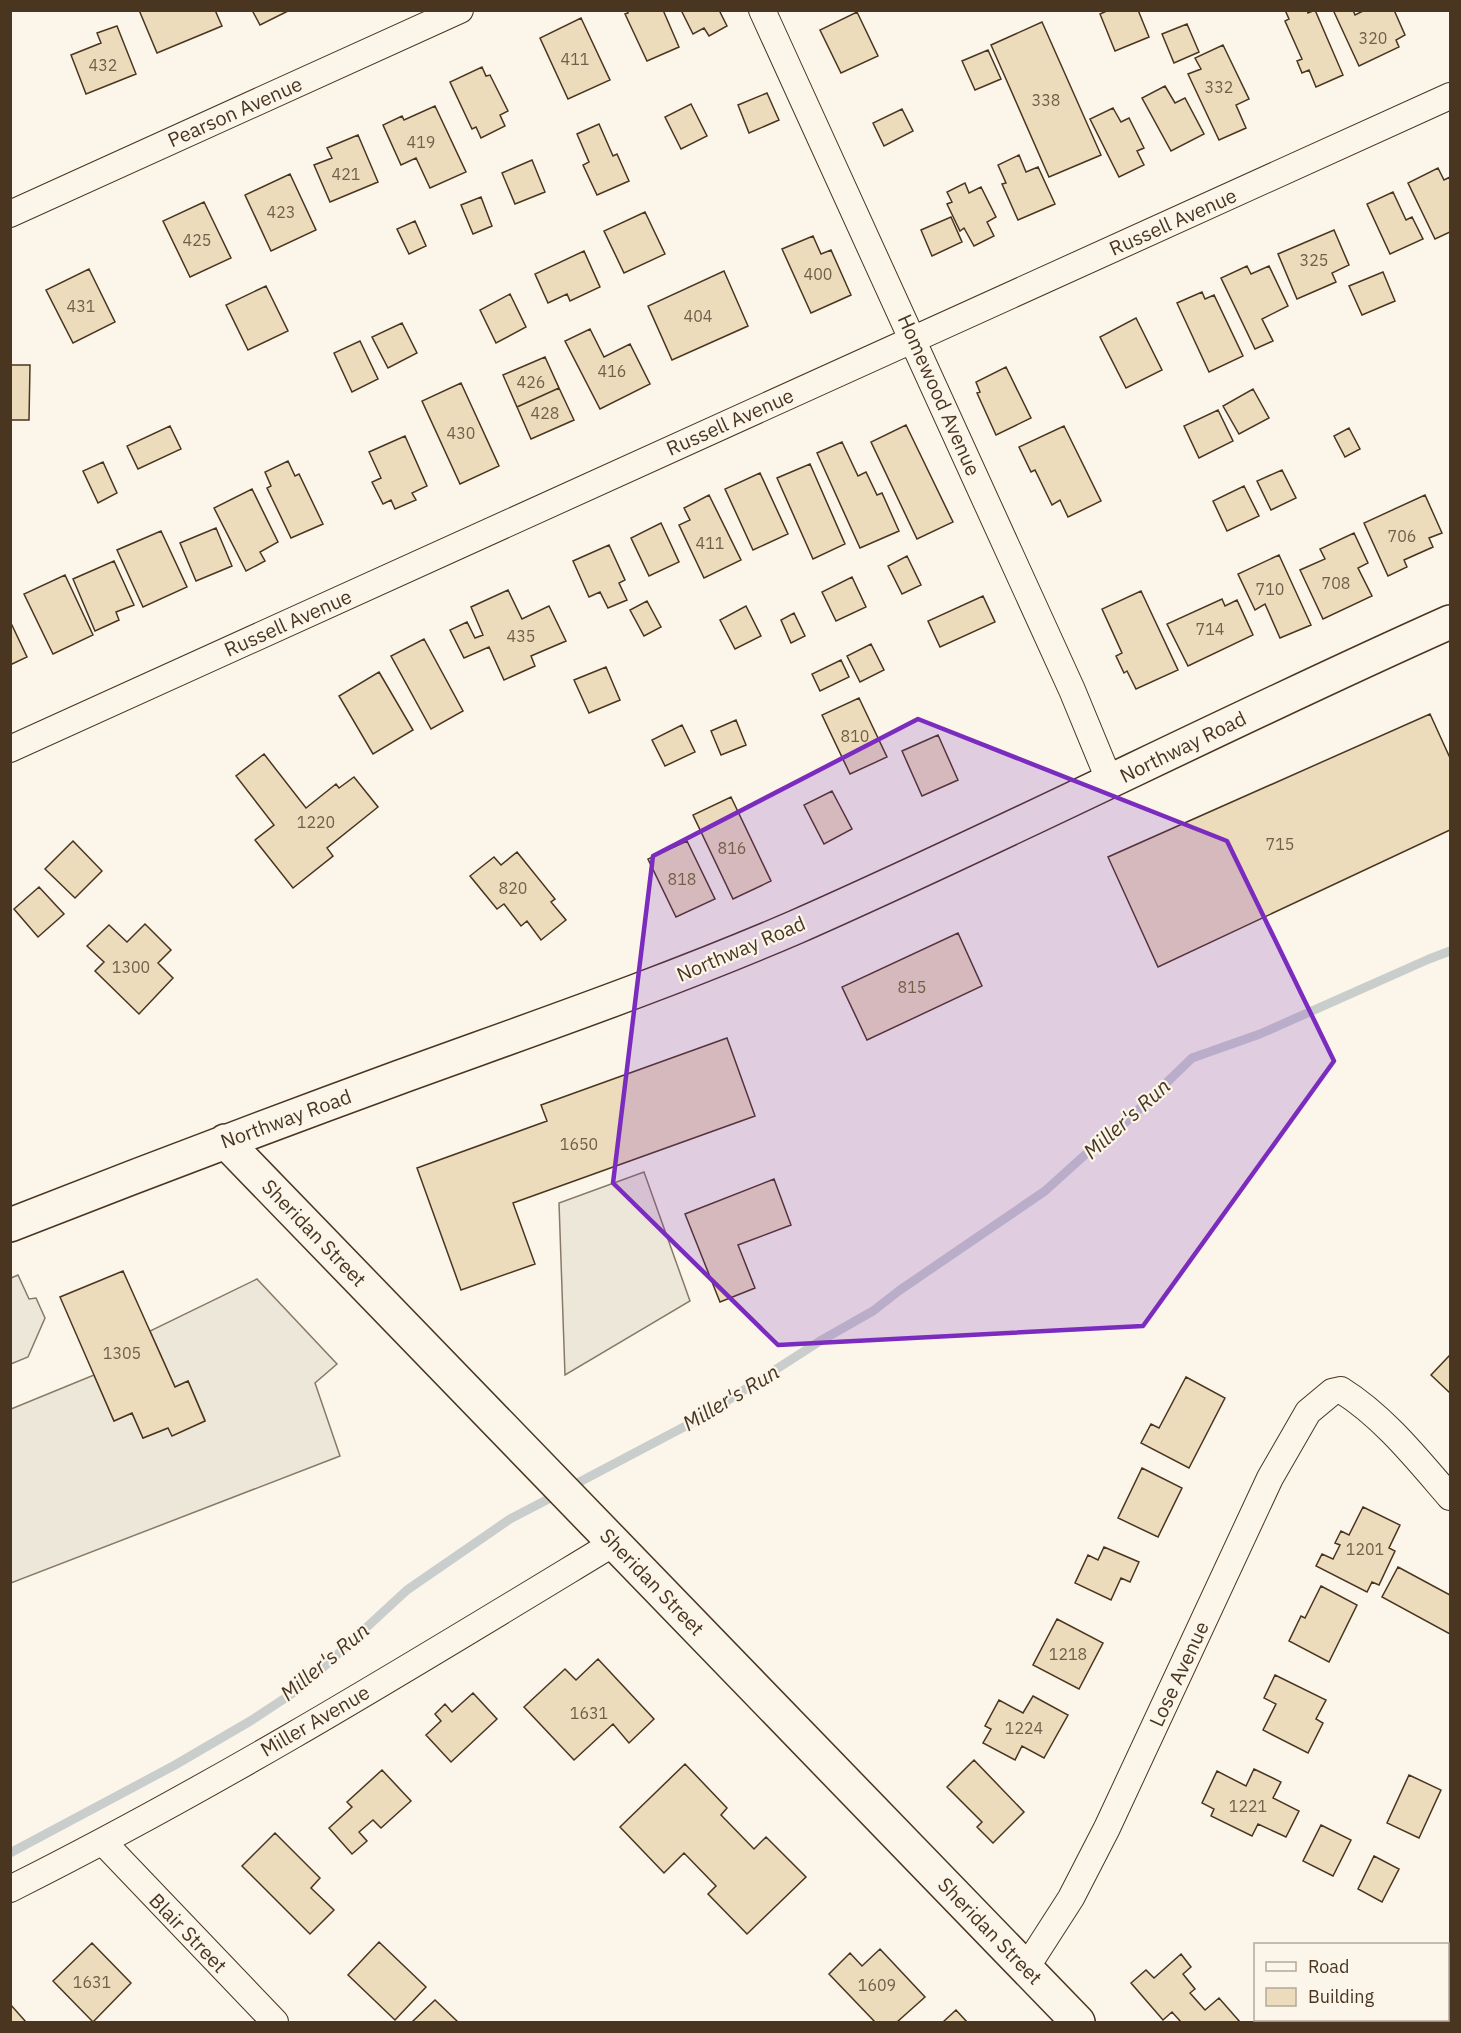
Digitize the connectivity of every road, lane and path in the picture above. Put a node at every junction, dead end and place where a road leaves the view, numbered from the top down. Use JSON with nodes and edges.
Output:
{"nodes":[{"id":1,"x":460,"y":10,"type":"edge"},
{"id":2,"x":762,"y":10,"type":"edge"},
{"id":3,"x":1450,"y":96,"type":"edge"},
{"id":4,"x":10,"y":214,"type":"edge"},
{"id":5,"x":914,"y":339,"type":"junction"},
{"id":6,"x":1450,"y":622,"type":"edge"},
{"id":7,"x":10,"y":749,"type":"edge"},
{"id":8,"x":1110,"y":782,"type":"junction"},
{"id":9,"x":225,"y":1141,"type":"junction"},
{"id":10,"x":10,"y":1225,"type":"edge"},
{"id":11,"x":1450,"y":1497,"type":"edge"},
{"id":12,"x":614,"y":1543,"type":"junction"},
{"id":13,"x":103,"y":1842,"type":"junction"},
{"id":14,"x":10,"y":1889,"type":"edge"},
{"id":15,"x":1026,"y":1968,"type":"junction"},
{"id":16,"x":275,"y":2022,"type":"edge"},
{"id":17,"x":1078,"y":2022,"type":"edge"}],
"edges":[{"from":1,"to":4,"type":"street","name":"Pearson Avenue"},
{"from":2,"to":5,"type":"street","name":"Homewood Avenue"},
{"from":3,"to":5,"type":"street","name":"Russell Avenue"},
{"from":5,"to":7,"type":"street","name":"Russell Avenue"},
{"from":5,"to":8,"type":"street","name":"Homewood Avenue"},
{"from":6,"to":8,"type":"street","name":"Northway Road"},
{"from":8,"to":9,"type":"street","name":"Northway Road"},
{"from":9,"to":10,"type":"street","name":"Northway Road"},
{"from":9,"to":12,"type":"street","name":"Sheridan Street"},
{"from":11,"to":15,"type":"street","name":"Lose Avenue"},
{"from":12,"to":13,"type":"street","name":"Miller Avenue"},
{"from":12,"to":15,"type":"street","name":"Sheridan Street"},
{"from":13,"to":14,"type":"street","name":"Miller Avenue"},
{"from":13,"to":16,"type":"street","name":"Blair Street"},
{"from":15,"to":17,"type":"street","name":"Sheridan Street"}]}
